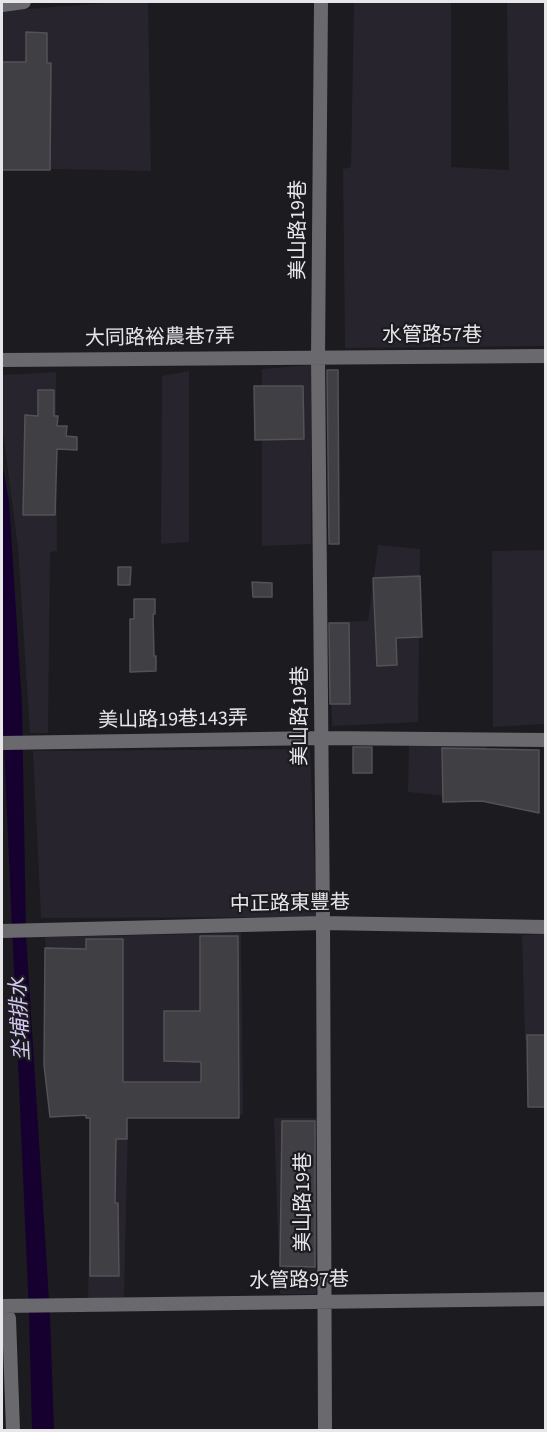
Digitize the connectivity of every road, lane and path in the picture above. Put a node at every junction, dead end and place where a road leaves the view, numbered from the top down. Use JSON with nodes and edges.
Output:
{"nodes":[{"id":1,"x":24,"y":2,"type":"edge"},
{"id":2,"x":321,"y":2,"type":"edge"},
{"id":3,"x":2,"y":5,"type":"edge"},
{"id":4,"x":546,"y":356,"type":"edge"},
{"id":5,"x":318,"y":357,"type":"junction"},
{"id":6,"x":2,"y":360,"type":"edge"},
{"id":7,"x":322,"y":738,"type":"junction"},
{"id":8,"x":546,"y":740,"type":"edge"},
{"id":9,"x":2,"y":743,"type":"edge"},
{"id":10,"x":323,"y":923,"type":"junction"},
{"id":11,"x":546,"y":927,"type":"edge"},
{"id":12,"x":2,"y":931,"type":"edge"},
{"id":13,"x":546,"y":1299,"type":"edge"},
{"id":14,"x":325,"y":1301,"type":"junction"},
{"id":15,"x":6,"y":1312,"type":"edge"},
{"id":16,"x":14,"y":1431,"type":"edge"},
{"id":17,"x":326,"y":1431,"type":"edge"}],
"edges":[{"from":1,"to":3,"type":"street"},
{"from":2,"to":5,"type":"street","name":"美山路19巷"},
{"from":4,"to":5,"type":"street","name":"水管路57巷"},
{"from":5,"to":6,"type":"street","name":"大同路裕農巷7弄"},
{"from":5,"to":7,"type":"street","name":"美山路19巷"},
{"from":7,"to":8,"type":"street"},
{"from":7,"to":9,"type":"street","name":"美山路19巷143弄"},
{"from":7,"to":10,"type":"street","name":"美山路19巷"},
{"from":10,"to":11,"type":"street","name":"中正路東豐巷"},
{"from":10,"to":12,"type":"street","name":"中正路東豐巷"},
{"from":10,"to":14,"type":"street","name":"美山路19巷"},
{"from":13,"to":14,"type":"street","name":"水管路97巷"},
{"from":14,"to":15,"type":"street","name":"水管路97巷"},
{"from":14,"to":17,"type":"street","name":"美山路19巷"},
{"from":15,"to":16,"type":"street"}]}
